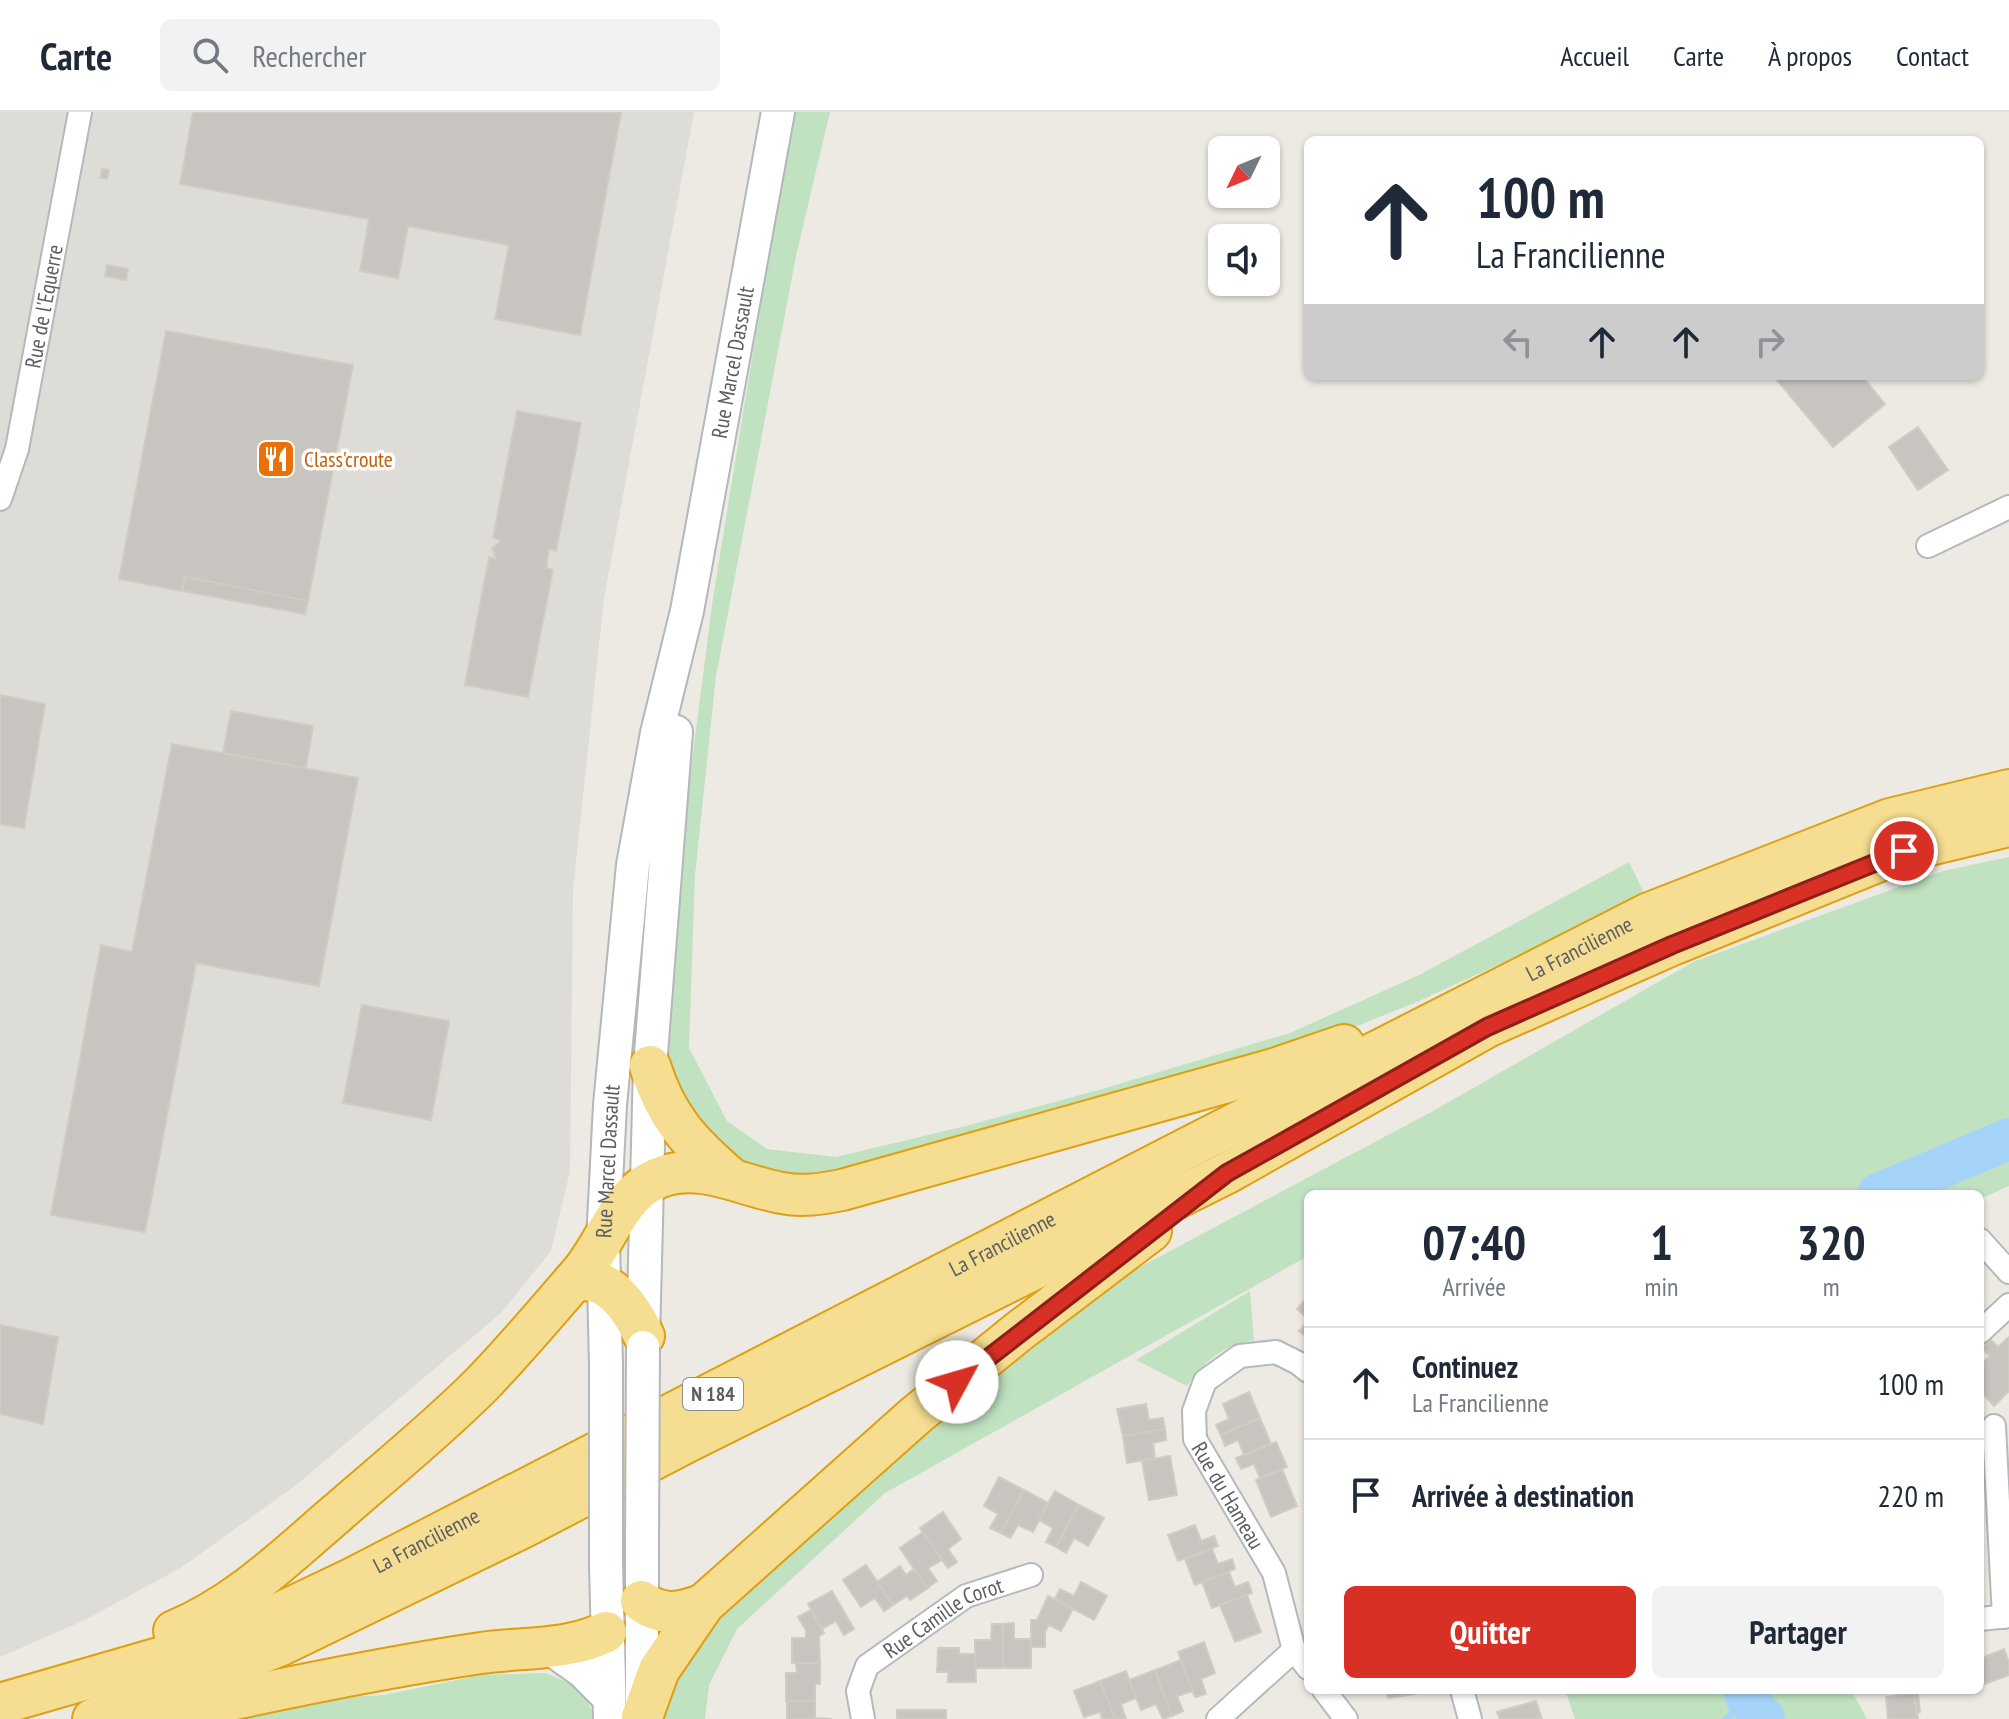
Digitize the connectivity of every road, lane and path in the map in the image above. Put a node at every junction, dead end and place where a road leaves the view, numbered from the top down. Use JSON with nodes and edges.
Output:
{"nodes":[{"id":1,"x":80,"y":112,"type":"edge"},
{"id":2,"x":778,"y":112,"type":"edge"},
{"id":3,"x":0,"y":499,"type":"edge"},
{"id":4,"x":2009,"y":507,"type":"edge"},
{"id":5,"x":1928,"y":546,"type":"dead end"},
{"id":6,"x":687,"y":611,"type":"junction"},
{"id":7,"x":2009,"y":790,"type":"edge"},
{"id":8,"x":2009,"y":826,"type":"edge"},
{"id":9,"x":1407,"y":1036,"type":"junction"},
{"id":10,"x":650,"y":1066,"type":"junction"},
{"id":11,"x":1227,"y":1173,"type":"junction"},
{"id":12,"x":732,"y":1179,"type":"junction"},
{"id":13,"x":648,"y":1184,"type":"junction"},
{"id":14,"x":603,"y":1241,"type":"junction"},
{"id":15,"x":1984,"y":1244,"type":"edge"},
{"id":16,"x":2009,"y":1272,"type":"edge"},
{"id":17,"x":589,"y":1284,"type":"junction"},
{"id":18,"x":2009,"y":1305,"type":"edge"},
{"id":19,"x":1984,"y":1328,"type":"edge"},
{"id":20,"x":643,"y":1342,"type":"junction"},
{"id":21,"x":1304,"y":1368,"type":"edge"},
{"id":22,"x":1994,"y":1426,"type":"dead end"},
{"id":23,"x":1031,"y":1575,"type":"dead end"},
{"id":24,"x":641,"y":1601,"type":"junction"},
{"id":25,"x":704,"y":1604,"type":"junction"},
{"id":26,"x":2006,"y":1616,"type":"edge"},
{"id":27,"x":1984,"y":1619,"type":"edge"},
{"id":28,"x":606,"y":1632,"type":"junction"},
{"id":29,"x":548,"y":1647,"type":"junction"},
{"id":30,"x":1294,"y":1650,"type":"junction"},
{"id":31,"x":1304,"y":1663,"type":"edge"},
{"id":32,"x":1327,"y":1694,"type":"edge"},
{"id":33,"x":1463,"y":1694,"type":"edge"},
{"id":34,"x":0,"y":1704,"type":"edge"},
{"id":35,"x":626,"y":1713,"type":"edge"},
{"id":36,"x":93,"y":1719,"type":"edge"},
{"id":37,"x":145,"y":1719,"type":"edge"},
{"id":38,"x":863,"y":1719,"type":"edge"},
{"id":39,"x":1218,"y":1719,"type":"edge"},
{"id":40,"x":1346,"y":1719,"type":"edge"},
{"id":41,"x":1470,"y":1719,"type":"edge"}],
"edges":[{"from":1,"to":3,"type":"street","name":"Rue de l'Equerre"},
{"from":2,"to":6,"type":"street","name":"Rue Marcel Dassault"},
{"from":4,"to":5,"type":"street"},
{"from":6,"to":10,"type":"street","name":"Rue Marcel Dassault"},
{"from":6,"to":14,"type":"street","name":"Rue Marcel Dassault"},
{"from":7,"to":9,"type":"highway","name":"La Francilienne","number":"N 184"},
{"from":8,"to":11,"type":"highway","name":"La Francilienne","number":"N 184"},
{"from":9,"to":12,"type":"highway"},
{"from":9,"to":34,"type":"highway","name":"La Francilienne","number":"N 184"},
{"from":10,"to":12,"type":"highway"},
{"from":10,"to":13,"type":"street","name":"Rue Marcel Dassault"},
{"from":11,"to":25,"type":"highway"},
{"from":11,"to":36,"type":"highway","name":"La Francilienne","number":"N 184"},
{"from":12,"to":13,"type":"highway"},
{"from":13,"to":14,"type":"highway"},
{"from":13,"to":20,"type":"street","name":"Rue Marcel Dassault"},
{"from":14,"to":17,"type":"highway"},
{"from":15,"to":16,"type":"street"},
{"from":17,"to":20,"type":"highway"},
{"from":17,"to":28,"type":"street","bridge":true},
{"from":17,"to":34,"type":"highway"},
{"from":18,"to":19,"type":"street"},
{"from":20,"to":24,"type":"street","name":"Rue Marcel Dassault","bridge":true},
{"from":21,"to":30,"type":"street","name":"Rue du Hameau"},
{"from":22,"to":26,"type":"street"},
{"from":23,"to":38,"type":"street","name":"Rue Camille Corot"},
{"from":24,"to":25,"type":"highway"},
{"from":24,"to":28,"type":"street"},
{"from":24,"to":35,"type":"street","name":"Rue Marcel Dassault"},
{"from":25,"to":35,"type":"highway"},
{"from":26,"to":27,"type":"street"},
{"from":28,"to":29,"type":"highway"},
{"from":28,"to":35,"type":"street"},
{"from":29,"to":35,"type":"street"},
{"from":29,"to":37,"type":"highway"},
{"from":30,"to":31,"type":"street","name":"Rue du Hameau"},
{"from":30,"to":39,"type":"street"},
{"from":32,"to":40,"type":"street"},
{"from":33,"to":41,"type":"street"}]}
